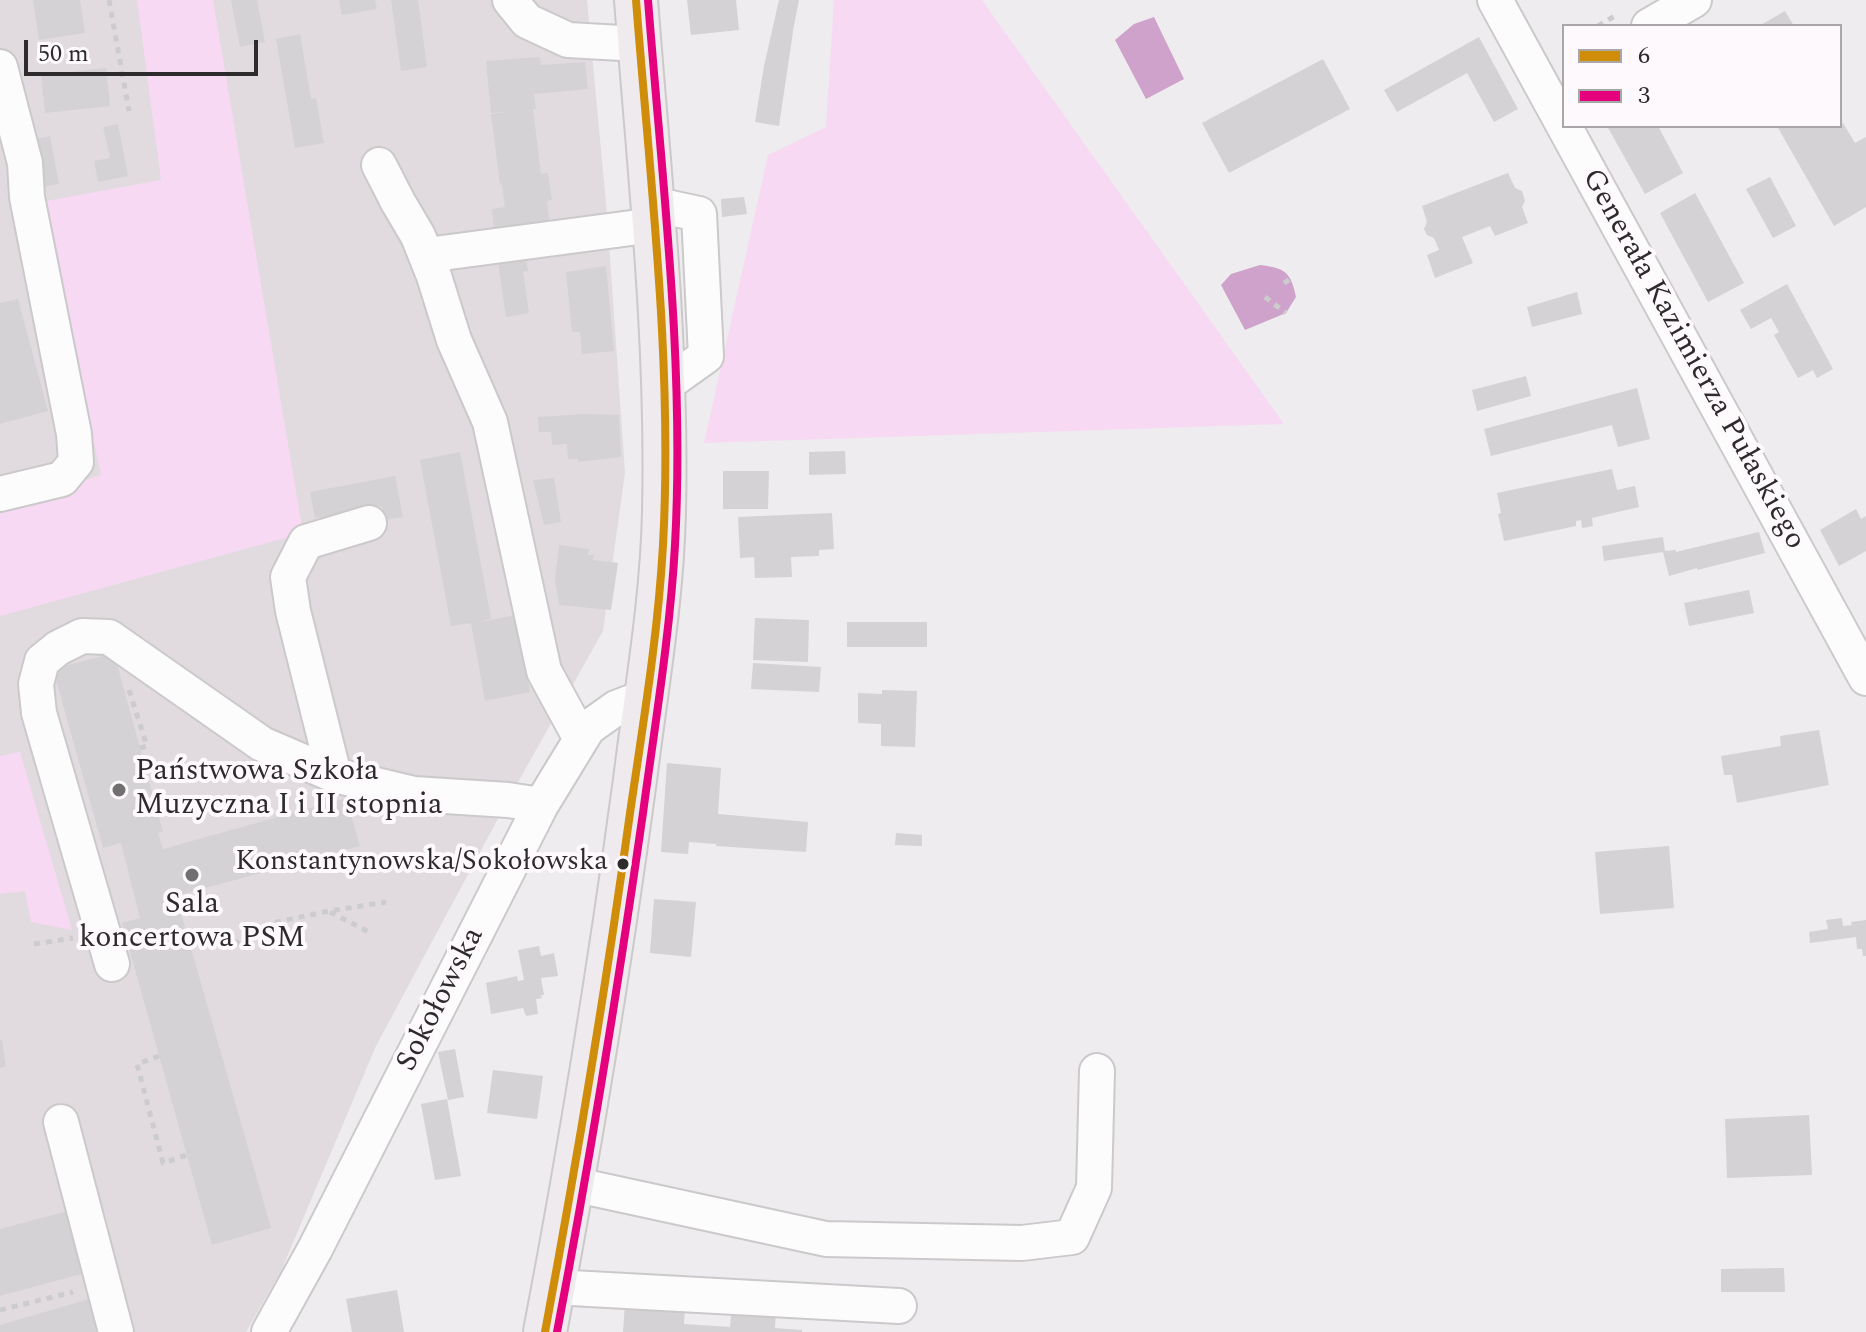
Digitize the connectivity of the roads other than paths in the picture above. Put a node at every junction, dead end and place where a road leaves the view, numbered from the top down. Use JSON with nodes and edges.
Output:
{"nodes":[{"id":1,"x":510,"y":0,"type":"edge"},
{"id":2,"x":636,"y":0,"type":"edge"},
{"id":3,"x":1495,"y":0,"type":"edge"},
{"id":4,"x":1694,"y":0,"type":"edge"},
{"id":5,"x":1652,"y":24,"type":"edge"},
{"id":6,"x":639,"y":44,"type":"junction"},
{"id":7,"x":0,"y":67,"type":"edge"},
{"id":8,"x":1553,"y":81,"type":"edge"},
{"id":9,"x":1578,"y":128,"type":"edge"},
{"id":10,"x":379,"y":165,"type":"dead end"},
{"id":11,"x":13,"y":201,"type":"edge"},
{"id":12,"x":653,"y":214,"type":"junction"},
{"id":13,"x":427,"y":255,"type":"junction"},
{"id":14,"x":0,"y":494,"type":"edge"},
{"id":15,"x":369,"y":523,"type":"dead end"},
{"id":16,"x":1866,"y":678,"type":"edge"},
{"id":17,"x":645,"y":697,"type":"junction"},
{"id":18,"x":581,"y":739,"type":"junction"},
{"id":19,"x":334,"y":775,"type":"junction"},
{"id":20,"x":541,"y":805,"type":"junction"},
{"id":21,"x":112,"y":964,"type":"dead end"},
{"id":22,"x":1097,"y":1071,"type":"dead end"},
{"id":23,"x":61,"y":1122,"type":"dead end"},
{"id":24,"x":572,"y":1184,"type":"junction"},
{"id":25,"x":553,"y":1287,"type":"junction"},
{"id":26,"x":899,"y":1306,"type":"dead end"},
{"id":27,"x":116,"y":1332,"type":"edge"},
{"id":28,"x":269,"y":1332,"type":"edge"},
{"id":29,"x":545,"y":1332,"type":"edge"}],
"edges":[{"from":1,"to":6,"type":"street"},
{"from":2,"to":6,"type":"main road"},
{"from":3,"to":8,"type":"street","name":"Generała Kazimierza Pułaskiego"},
{"from":4,"to":5,"type":"street"},
{"from":6,"to":12,"type":"main road"},
{"from":7,"to":11,"type":"street"},
{"from":9,"to":16,"type":"street","name":"Generała Kazimierza Pułaskiego"},
{"from":10,"to":13,"type":"street"},
{"from":11,"to":14,"type":"street"},
{"from":12,"to":13,"type":"street"},
{"from":12,"to":17,"type":"main road"},
{"from":13,"to":18,"type":"street"},
{"from":15,"to":19,"type":"street"},
{"from":17,"to":18,"type":"street","name":"Sokołowska"},
{"from":17,"to":24,"type":"main road"},
{"from":18,"to":20,"type":"street","name":"Sokołowska"},
{"from":19,"to":20,"type":"street"},
{"from":19,"to":21,"type":"street"},
{"from":20,"to":28,"type":"street","name":"Sokołowska"},
{"from":22,"to":24,"type":"street"},
{"from":23,"to":27,"type":"street"},
{"from":24,"to":25,"type":"main road"},
{"from":25,"to":26,"type":"street"},
{"from":25,"to":29,"type":"main road"}]}
